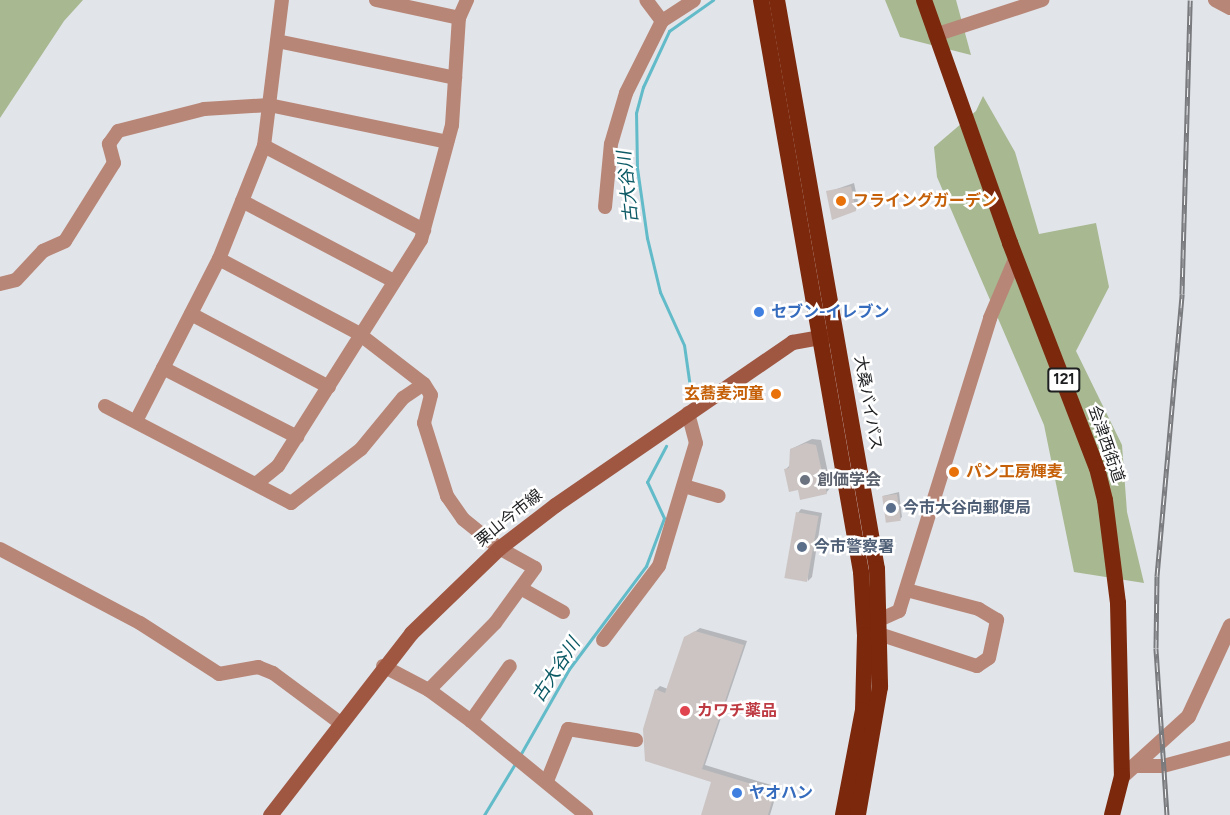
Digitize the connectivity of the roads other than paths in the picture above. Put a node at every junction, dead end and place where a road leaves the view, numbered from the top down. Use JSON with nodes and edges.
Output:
{"nodes":[{"id":1,"x":282,"y":0,"type":"edge"},
{"id":2,"x":376,"y":0,"type":"edge"},
{"id":3,"x":467,"y":0,"type":"edge"},
{"id":4,"x":646,"y":0,"type":"edge"},
{"id":5,"x":694,"y":0,"type":"edge"},
{"id":6,"x":761,"y":0,"type":"edge"},
{"id":7,"x":777,"y":0,"type":"edge"},
{"id":8,"x":924,"y":0,"type":"edge"},
{"id":9,"x":1042,"y":0,"type":"edge"},
{"id":10,"x":1215,"y":0,"type":"edge"},
{"id":11,"x":1229,"y":5,"type":"edge"},
{"id":12,"x":459,"y":18,"type":"junction"},
{"id":13,"x":662,"y":21,"type":"junction"},
{"id":14,"x":935,"y":35,"type":"junction"},
{"id":15,"x":277,"y":41,"type":"junction"},
{"id":16,"x":455,"y":78,"type":"junction"},
{"id":17,"x":269,"y":105,"type":"junction"},
{"id":18,"x":447,"y":142,"type":"junction"},
{"id":19,"x":264,"y":146,"type":"junction"},
{"id":20,"x":242,"y":201,"type":"junction"},
{"id":21,"x":605,"y":207,"type":"dead end"},
{"id":22,"x":424,"y":230,"type":"junction"},
{"id":23,"x":1016,"y":257,"type":"junction"},
{"id":24,"x":219,"y":259,"type":"junction"},
{"id":25,"x":394,"y":282,"type":"junction"},
{"id":26,"x":0,"y":284,"type":"edge"},
{"id":27,"x":191,"y":314,"type":"junction"},
{"id":28,"x":838,"y":334,"type":"junction"},
{"id":29,"x":361,"y":335,"type":"junction"},
{"id":30,"x":820,"y":336,"type":"junction"},
{"id":31,"x":163,"y":368,"type":"junction"},
{"id":32,"x":424,"y":384,"type":"junction"},
{"id":33,"x":329,"y":387,"type":"junction"},
{"id":34,"x":105,"y":406,"type":"dead end"},
{"id":35,"x":688,"y":413,"type":"junction"},
{"id":36,"x":135,"y":421,"type":"junction"},
{"id":37,"x":297,"y":437,"type":"junction"},
{"id":38,"x":257,"y":483,"type":"junction"},
{"id":39,"x":684,"y":486,"type":"junction"},
{"id":40,"x":718,"y":496,"type":"dead end"},
{"id":41,"x":499,"y":548,"type":"junction"},
{"id":42,"x":0,"y":549,"type":"edge"},
{"id":43,"x":878,"y":569,"type":"junction"},
{"id":44,"x":861,"y":572,"type":"junction"},
{"id":45,"x":522,"y":589,"type":"junction"},
{"id":46,"x":906,"y":590,"type":"junction"},
{"id":47,"x":563,"y":612,"type":"dead end"},
{"id":48,"x":1230,"y":625,"type":"edge"},
{"id":49,"x":881,"y":627,"type":"junction"},
{"id":50,"x":603,"y":640,"type":"dead end"},
{"id":51,"x":383,"y":666,"type":"junction"},
{"id":52,"x":510,"y":666,"type":"dead end"},
{"id":53,"x":429,"y":690,"type":"junction"},
{"id":54,"x":471,"y":720,"type":"junction"},
{"id":55,"x":339,"y":722,"type":"junction"},
{"id":56,"x":636,"y":740,"type":"dead end"},
{"id":57,"x":1230,"y":748,"type":"edge"},
{"id":58,"x":1128,"y":771,"type":"junction"},
{"id":59,"x":547,"y":781,"type":"junction"},
{"id":60,"x":270,"y":815,"type":"edge"},
{"id":61,"x":586,"y":815,"type":"edge"},
{"id":62,"x":843,"y":815,"type":"edge"},
{"id":63,"x":858,"y":815,"type":"edge"},
{"id":64,"x":1112,"y":815,"type":"edge"}],
"edges":[{"from":1,"to":15,"type":"street"},
{"from":2,"to":12,"type":"street"},
{"from":3,"to":12,"type":"street"},
{"from":4,"to":13,"type":"street"},
{"from":5,"to":13,"type":"street"},
{"from":6,"to":30,"type":"highway"},
{"from":7,"to":28,"type":"highway","name":"大桑バイパス"},
{"from":8,"to":14,"type":"highway","name":"会津西街道","number":"121"},
{"from":9,"to":14,"type":"street"},
{"from":10,"to":11,"type":"street"},
{"from":12,"to":16,"type":"street"},
{"from":13,"to":21,"type":"street"},
{"from":14,"to":23,"type":"highway","name":"会津西街道","number":"121"},
{"from":15,"to":16,"type":"street"},
{"from":15,"to":17,"type":"street"},
{"from":16,"to":18,"type":"street"},
{"from":17,"to":18,"type":"street"},
{"from":17,"to":19,"type":"street"},
{"from":17,"to":26,"type":"street"},
{"from":18,"to":22,"type":"street"},
{"from":19,"to":20,"type":"street"},
{"from":19,"to":22,"type":"street"},
{"from":20,"to":24,"type":"street"},
{"from":20,"to":25,"type":"street"},
{"from":22,"to":25,"type":"street"},
{"from":23,"to":46,"type":"street"},
{"from":23,"to":58,"type":"highway","name":"会津西街道","number":"121"},
{"from":24,"to":27,"type":"street"},
{"from":24,"to":29,"type":"street"},
{"from":25,"to":29,"type":"street"},
{"from":27,"to":31,"type":"street"},
{"from":27,"to":33,"type":"street"},
{"from":28,"to":30,"type":"main road","name":"栗山今市線"},
{"from":28,"to":43,"type":"highway","name":"大桑バイパス"},
{"from":29,"to":32,"type":"street"},
{"from":29,"to":33,"type":"street"},
{"from":30,"to":35,"type":"main road","name":"栗山今市線"},
{"from":30,"to":44,"type":"highway"},
{"from":31,"to":36,"type":"street"},
{"from":31,"to":37,"type":"street"},
{"from":32,"to":38,"type":"street"},
{"from":32,"to":41,"type":"street"},
{"from":33,"to":37,"type":"street"},
{"from":34,"to":36,"type":"street"},
{"from":35,"to":39,"type":"street"},
{"from":35,"to":41,"type":"main road","name":"栗山今市線"},
{"from":36,"to":38,"type":"street"},
{"from":37,"to":38,"type":"street"},
{"from":39,"to":40,"type":"street"},
{"from":39,"to":50,"type":"street"},
{"from":41,"to":45,"type":"street"},
{"from":41,"to":51,"type":"main road","name":"栗山今市線"},
{"from":42,"to":55,"type":"street"},
{"from":43,"to":44,"type":"highway"},
{"from":43,"to":49,"type":"highway","name":"大桑バイパス"},
{"from":44,"to":62,"type":"highway"},
{"from":45,"to":47,"type":"street"},
{"from":45,"to":53,"type":"street"},
{"from":46,"to":49,"type":"street"},
{"from":46,"to":49,"type":"street"},
{"from":48,"to":58,"type":"street"},
{"from":49,"to":63,"type":"highway","name":"大桑バイパス"},
{"from":51,"to":53,"type":"street"},
{"from":51,"to":55,"type":"main road","name":"栗山今市線"},
{"from":52,"to":54,"type":"street"},
{"from":53,"to":54,"type":"street"},
{"from":54,"to":59,"type":"street"},
{"from":55,"to":60,"type":"main road","name":"栗山今市線"},
{"from":56,"to":59,"type":"street"},
{"from":57,"to":58,"type":"street"},
{"from":58,"to":64,"type":"highway","name":"会津西街道","number":"121"},
{"from":59,"to":61,"type":"street"}]}
